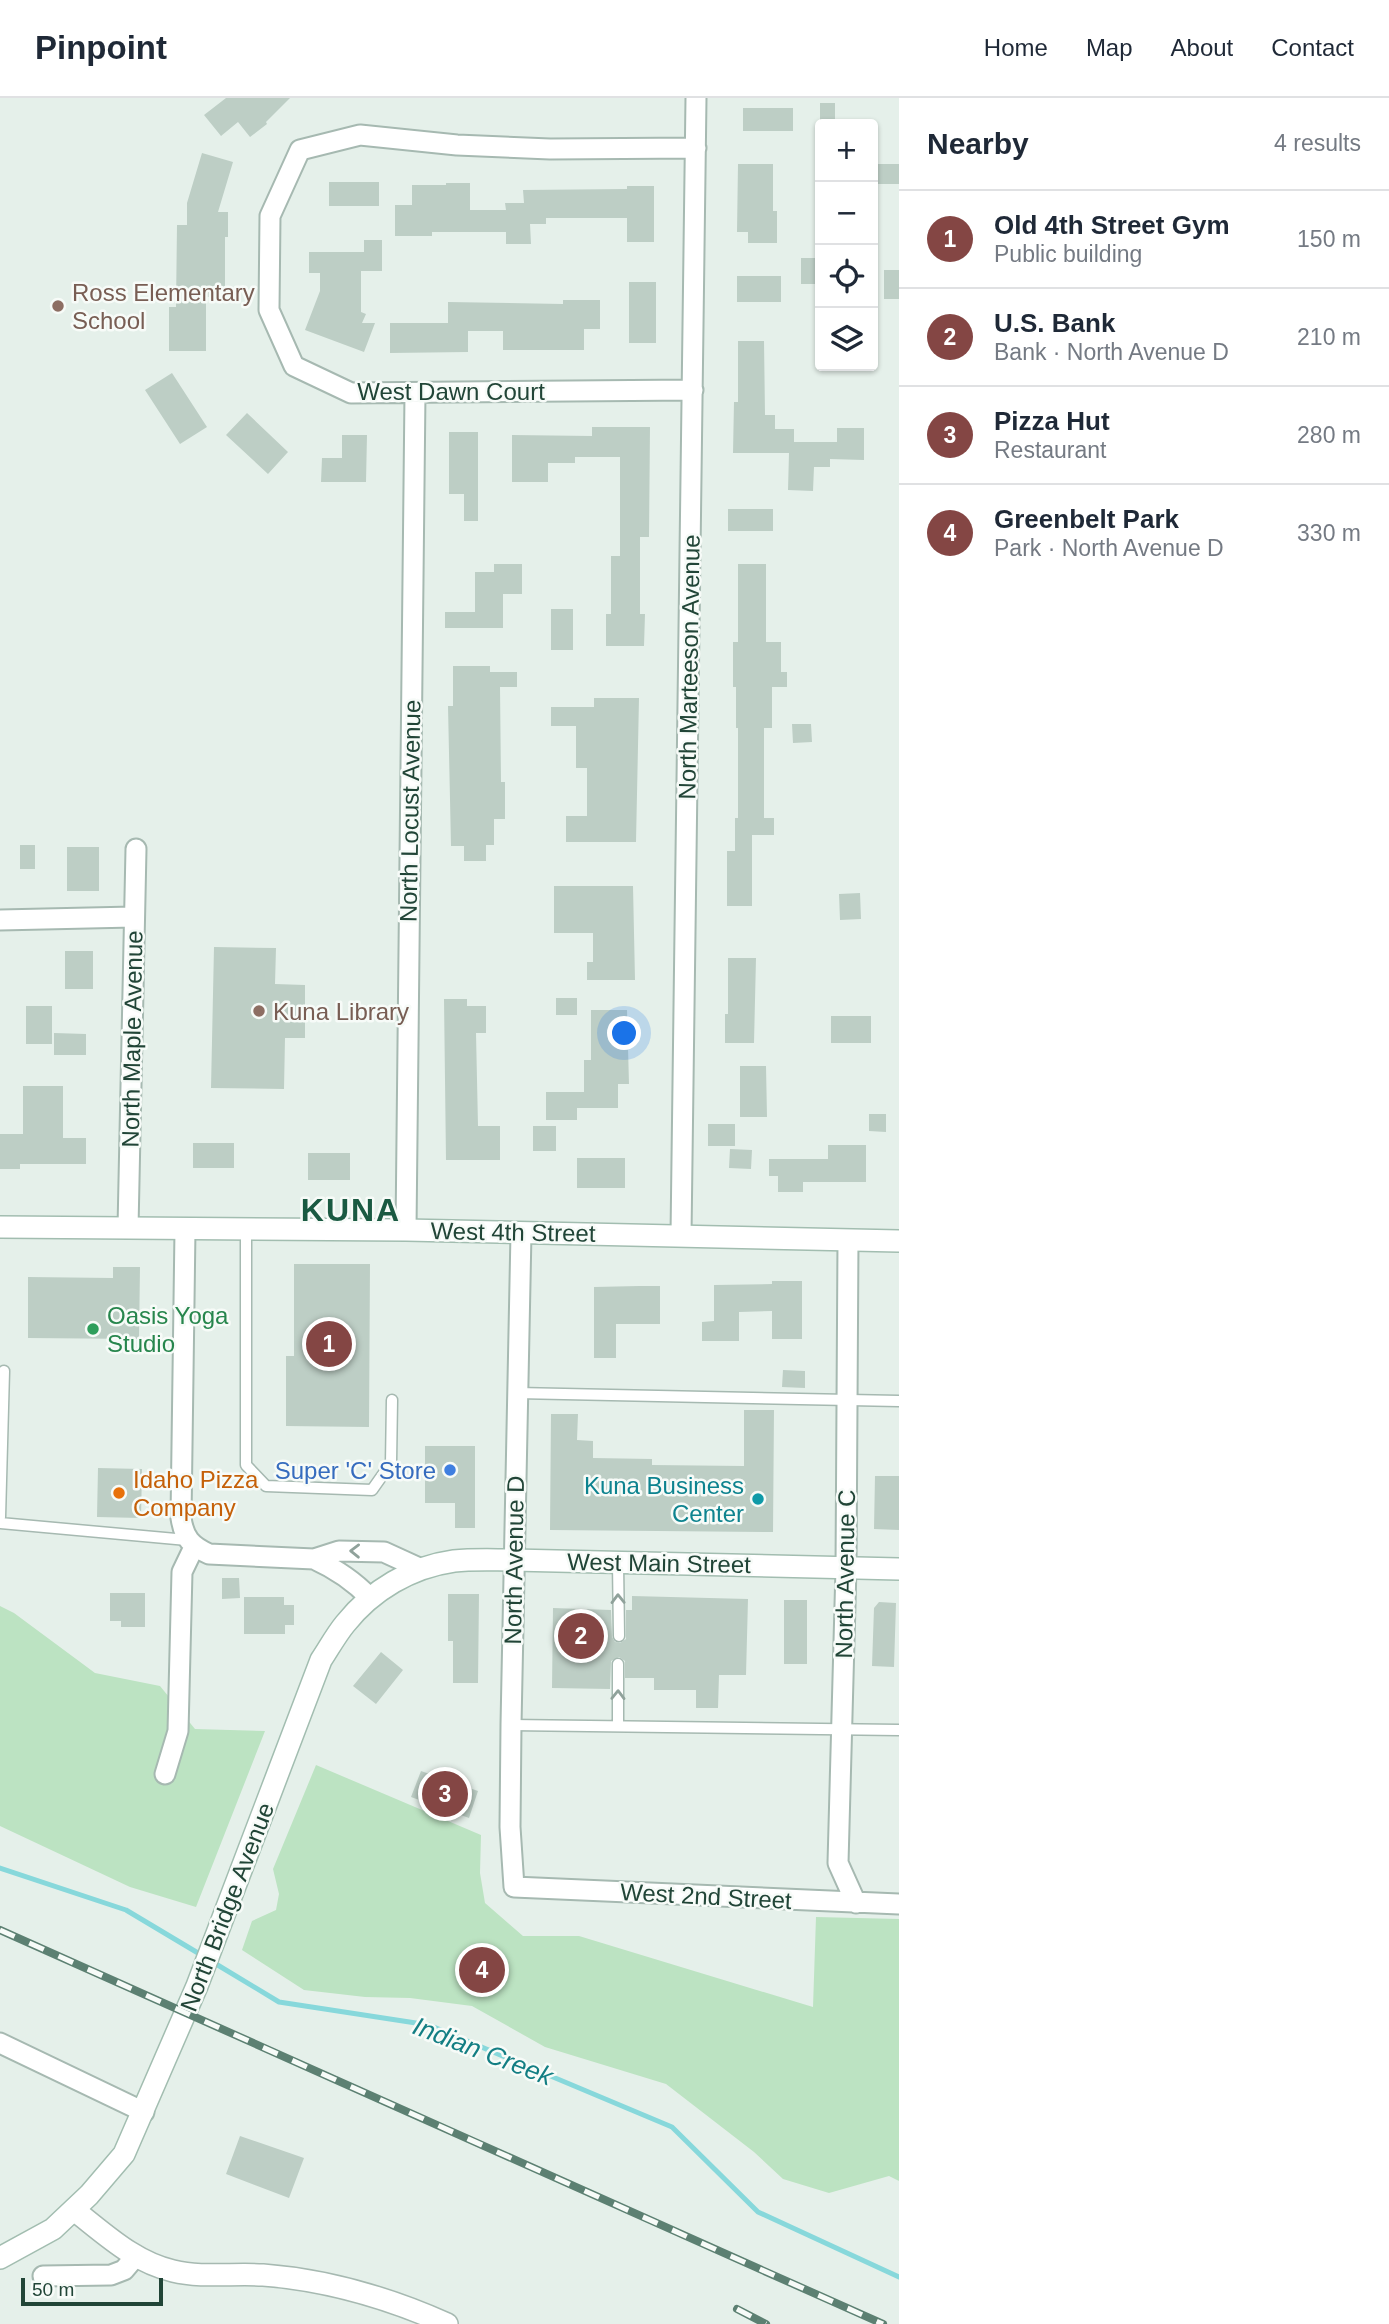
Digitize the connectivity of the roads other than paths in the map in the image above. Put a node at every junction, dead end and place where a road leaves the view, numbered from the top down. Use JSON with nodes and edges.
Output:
{"nodes":[{"id":1,"x":696,"y":98,"type":"edge"},
{"id":2,"x":696,"y":148,"type":"junction"},
{"id":3,"x":693,"y":390,"type":"junction"},
{"id":4,"x":415,"y":393,"type":"junction"},
{"id":5,"x":136,"y":849,"type":"dead end"},
{"id":6,"x":133,"y":917,"type":"junction"},
{"id":7,"x":0,"y":920,"type":"edge"},
{"id":8,"x":0,"y":1227,"type":"edge"},
{"id":9,"x":128,"y":1228,"type":"junction"},
{"id":10,"x":185,"y":1230,"type":"junction"},
{"id":11,"x":246,"y":1230,"type":"junction"},
{"id":12,"x":406,"y":1230,"type":"junction"},
{"id":13,"x":521,"y":1233,"type":"junction"},
{"id":14,"x":681,"y":1235,"type":"junction"},
{"id":15,"x":848,"y":1240,"type":"junction"},
{"id":16,"x":899,"y":1241,"type":"edge"},
{"id":17,"x":4,"y":1371,"type":"dead end"},
{"id":18,"x":517,"y":1393,"type":"junction"},
{"id":19,"x":392,"y":1400,"type":"dead end"},
{"id":20,"x":847,"y":1400,"type":"junction"},
{"id":21,"x":899,"y":1401,"type":"edge"},
{"id":22,"x":0,"y":1517,"type":"edge"},
{"id":23,"x":0,"y":1523,"type":"edge"},
{"id":24,"x":191,"y":1544,"type":"junction"},
{"id":25,"x":314,"y":1559,"type":"junction"},
{"id":26,"x":513,"y":1560,"type":"junction"},
{"id":27,"x":618,"y":1562,"type":"junction"},
{"id":28,"x":419,"y":1568,"type":"junction"},
{"id":29,"x":846,"y":1568,"type":"junction"},
{"id":30,"x":899,"y":1569,"type":"edge"},
{"id":31,"x":370,"y":1598,"type":"junction"},
{"id":32,"x":619,"y":1636,"type":"dead end"},
{"id":33,"x":618,"y":1664,"type":"dead end"},
{"id":34,"x":511,"y":1725,"type":"junction"},
{"id":35,"x":618,"y":1726,"type":"junction"},
{"id":36,"x":842,"y":1729,"type":"junction"},
{"id":37,"x":899,"y":1730,"type":"edge"},
{"id":38,"x":165,"y":1774,"type":"dead end"},
{"id":39,"x":514,"y":1887,"type":"joint"},
{"id":40,"x":856,"y":1903,"type":"junction"},
{"id":41,"x":899,"y":1903,"type":"edge"},
{"id":42,"x":0,"y":2043,"type":"edge"},
{"id":43,"x":144,"y":2112,"type":"junction"},
{"id":44,"x":74,"y":2210,"type":"junction"},
{"id":45,"x":135,"y":2257,"type":"junction"},
{"id":46,"x":0,"y":2258,"type":"edge"},
{"id":47,"x":43,"y":2276,"type":"dead end"},
{"id":48,"x":447,"y":2324,"type":"edge"}],
"edges":[{"from":1,"to":2,"type":"street","name":"North Marteeson Avenue"},
{"from":2,"to":3,"type":"street","name":"North Marteeson Avenue"},
{"from":2,"to":4,"type":"street","name":"West Dawn Court"},
{"from":3,"to":4,"type":"street","name":"West Dawn Court"},
{"from":3,"to":14,"type":"street","name":"North Marteeson Avenue"},
{"from":4,"to":12,"type":"street","name":"North Locust Avenue"},
{"from":5,"to":6,"type":"street","name":"North Maple Avenue"},
{"from":6,"to":7,"type":"street"},
{"from":6,"to":9,"type":"street","name":"North Maple Avenue"},
{"from":8,"to":9,"type":"main road","name":"West 4th Street"},
{"from":9,"to":10,"type":"main road","name":"West 4th Street"},
{"from":10,"to":11,"type":"main road","name":"West 4th Street"},
{"from":10,"to":24,"type":"street"},
{"from":11,"to":12,"type":"main road","name":"West 4th Street"},
{"from":11,"to":19,"type":"lane"},
{"from":12,"to":13,"type":"main road","name":"West 4th Street"},
{"from":13,"to":14,"type":"main road","name":"West 4th Street"},
{"from":13,"to":18,"type":"street","name":"North Avenue D"},
{"from":14,"to":15,"type":"main road","name":"West 4th Street"},
{"from":15,"to":16,"type":"main road","name":"West 4th Street"},
{"from":15,"to":20,"type":"street","name":"North Avenue C"},
{"from":17,"to":22,"type":"lane"},
{"from":18,"to":20,"type":"lane"},
{"from":18,"to":26,"type":"street","name":"North Avenue D"},
{"from":20,"to":21,"type":"lane"},
{"from":20,"to":29,"type":"street","name":"North Avenue C"},
{"from":23,"to":24,"type":"lane"},
{"from":24,"to":25,"type":"street"},
{"from":24,"to":38,"type":"street"},
{"from":28,"to":25,"type":"street","one_way":true},
{"from":25,"to":31,"type":"street"},
{"from":26,"to":27,"type":"main road","name":"West Main Street"},
{"from":26,"to":28,"type":"main road","name":"West Main Street"},
{"from":26,"to":34,"type":"street","name":"North Avenue D"},
{"from":27,"to":29,"type":"main road","name":"West Main Street"},
{"from":32,"to":27,"type":"lane","one_way":true},
{"from":28,"to":31,"type":"main road","name":"West Main Street"},
{"from":29,"to":30,"type":"main road","name":"West Main Street"},
{"from":29,"to":36,"type":"street","name":"North Avenue C"},
{"from":31,"to":43,"type":"main road","name":"North Bridge Avenue"},
{"from":35,"to":33,"type":"lane","one_way":true},
{"from":34,"to":35,"type":"lane"},
{"from":34,"to":39,"type":"street","name":"North Avenue D"},
{"from":35,"to":36,"type":"lane"},
{"from":36,"to":37,"type":"lane"},
{"from":36,"to":40,"type":"street","name":"North Avenue C"},
{"from":39,"to":40,"type":"street","name":"West 2nd Street"},
{"from":40,"to":41,"type":"street","name":"West 2nd Street"},
{"from":42,"to":43,"type":"street"},
{"from":43,"to":44,"type":"main road","name":"North Bridge Avenue"},
{"from":44,"to":45,"type":"main road"},
{"from":44,"to":46,"type":"main road","name":"North Bridge Avenue"},
{"from":45,"to":47,"type":"street"},
{"from":45,"to":48,"type":"main road"}]}
